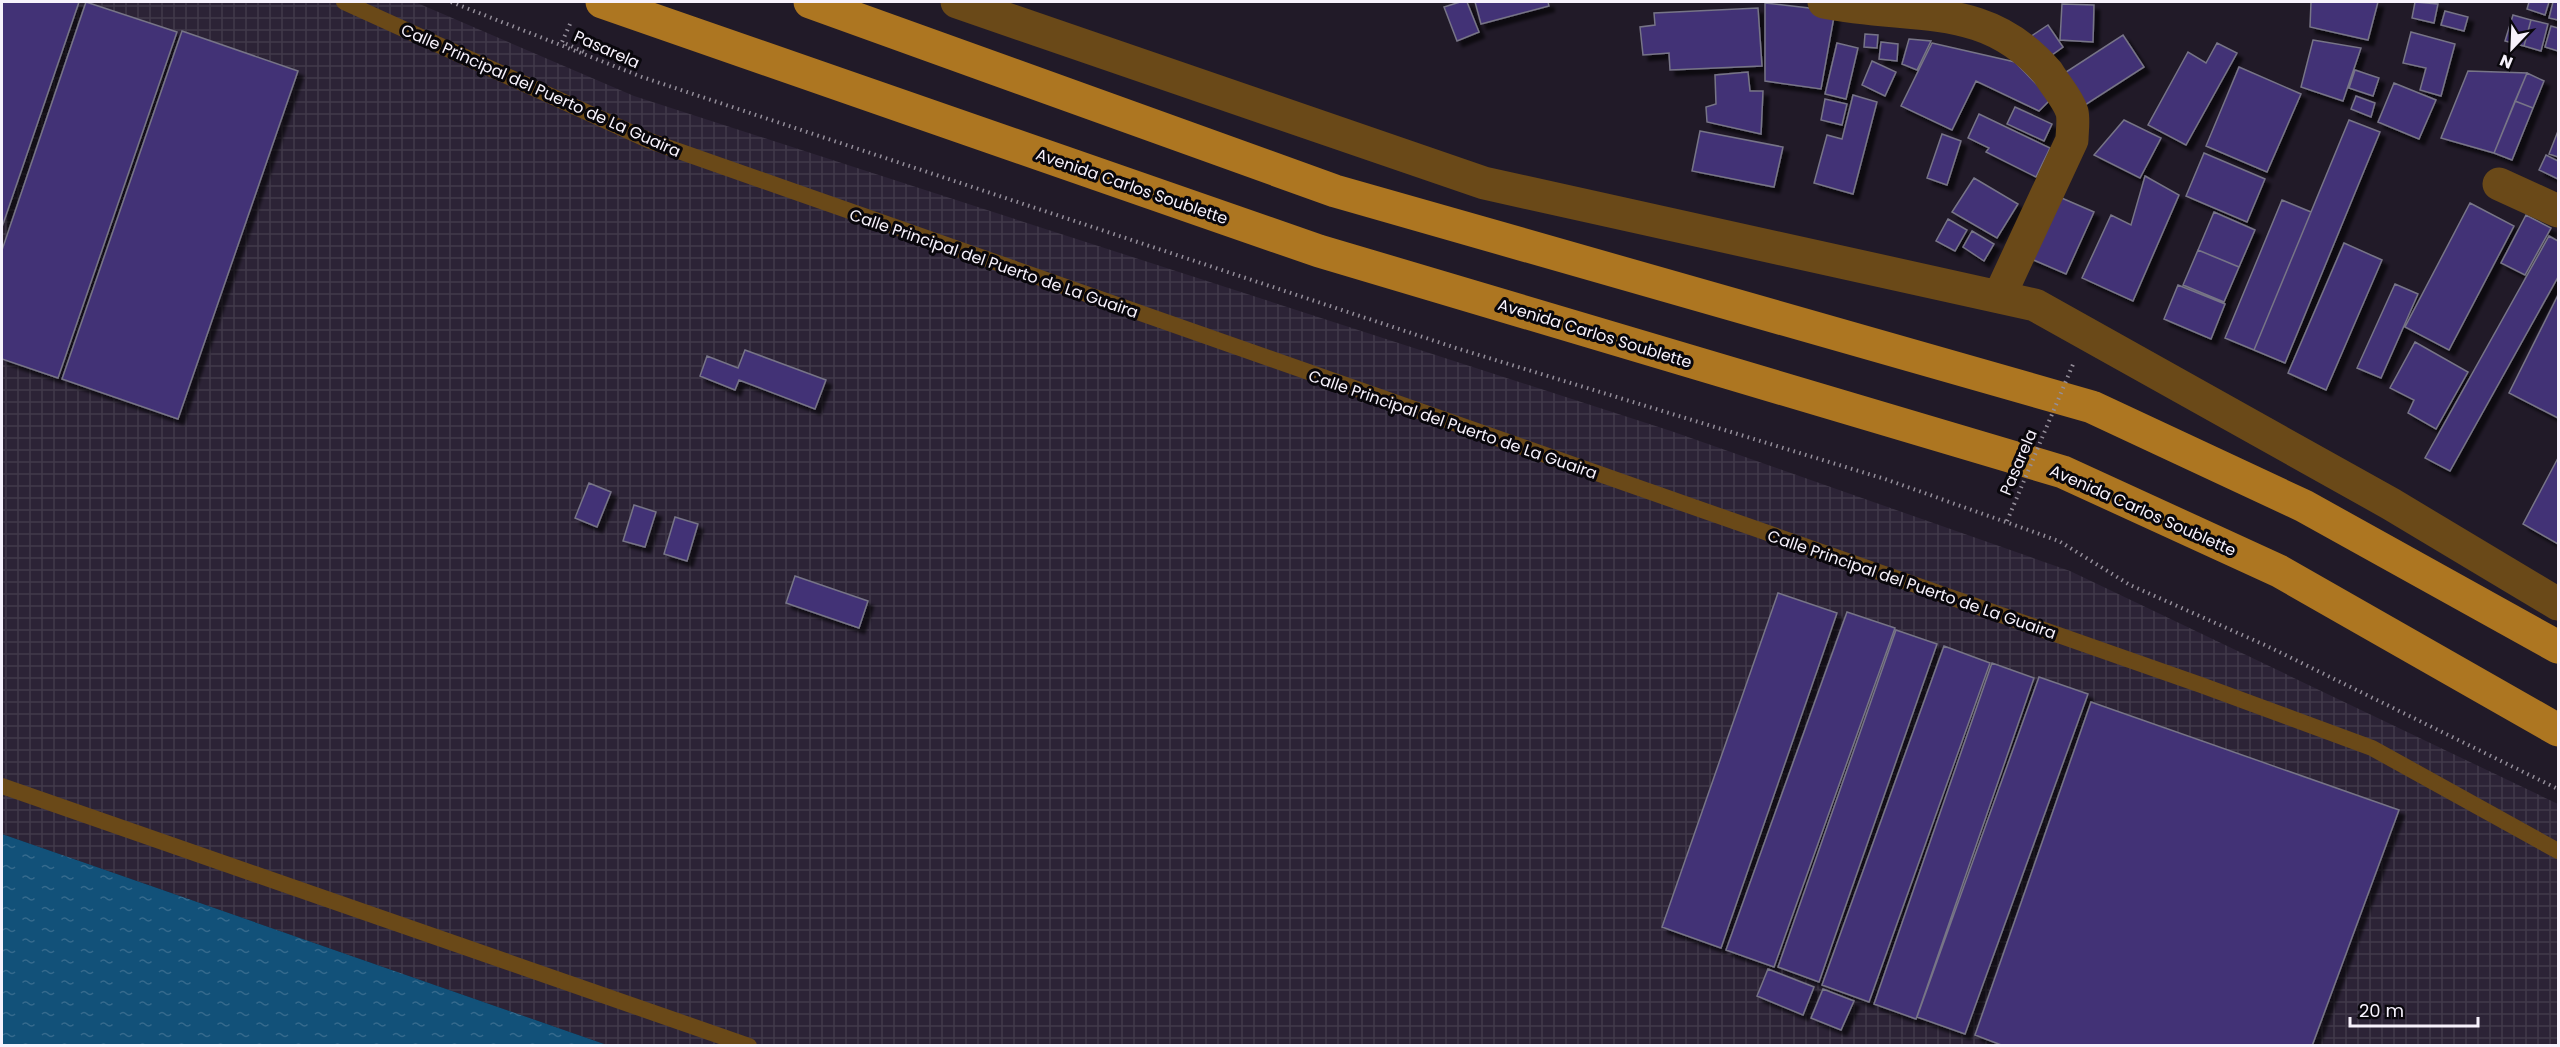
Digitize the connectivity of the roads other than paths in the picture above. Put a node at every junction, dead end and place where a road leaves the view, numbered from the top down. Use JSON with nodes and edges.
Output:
{"nodes":[{"id":1,"x":344,"y":2,"type":"edge"},
{"id":2,"x":602,"y":2,"type":"edge"},
{"id":3,"x":810,"y":2,"type":"edge"},
{"id":4,"x":957,"y":2,"type":"edge"},
{"id":5,"x":1824,"y":2,"type":"edge"},
{"id":6,"x":2499,"y":184,"type":"dead end"},
{"id":7,"x":2559,"y":211,"type":"edge"},
{"id":8,"x":1999,"y":297,"type":"junction"},
{"id":9,"x":2557,"y":600,"type":"edge"},
{"id":10,"x":2559,"y":647,"type":"edge"},
{"id":11,"x":2559,"y":730,"type":"edge"},
{"id":12,"x":2,"y":786,"type":"edge"},
{"id":13,"x":2559,"y":851,"type":"edge"},
{"id":14,"x":749,"y":1046,"type":"edge"}],
"edges":[{"from":1,"to":13,"type":"lane","name":"Calle Principal del Puerto de La Guaira"},
{"from":2,"to":11,"type":"main road","name":"Avenida Carlos Soublette"},
{"from":3,"to":10,"type":"main road"},
{"from":4,"to":8,"type":"street"},
{"from":5,"to":8,"type":"street"},
{"from":6,"to":7,"type":"street"},
{"from":8,"to":9,"type":"street"},
{"from":12,"to":14,"type":"lane"}]}
